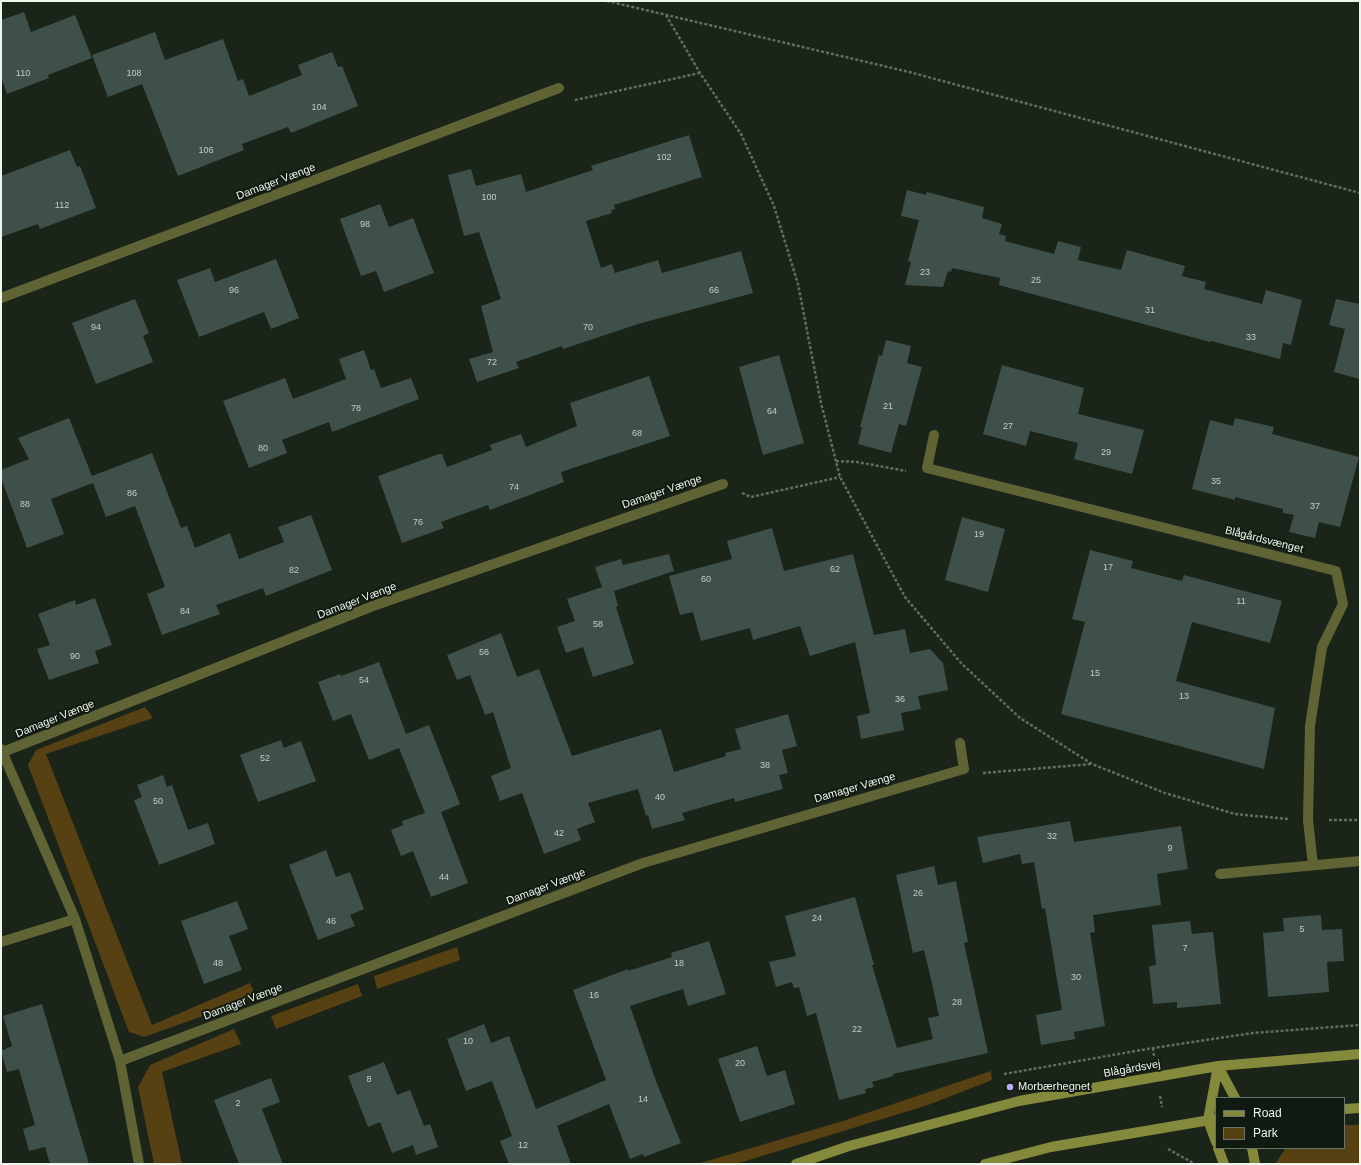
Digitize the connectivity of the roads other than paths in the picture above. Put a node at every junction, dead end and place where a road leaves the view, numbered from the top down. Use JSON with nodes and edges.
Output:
{"nodes":[{"id":1,"x":559,"y":88,"type":"road end"},
{"id":2,"x":1,"y":298,"type":"edge"},
{"id":3,"x":934,"y":434,"type":"dead end"},
{"id":4,"x":723,"y":484,"type":"road end"},
{"id":5,"x":960,"y":743,"type":"dead end"},
{"id":6,"x":2,"y":751,"type":"edge"},
{"id":7,"x":1360,"y":861,"type":"edge"},
{"id":8,"x":1313,"y":865,"type":"junction"},
{"id":9,"x":1220,"y":874,"type":"dead end"},
{"id":10,"x":75,"y":919,"type":"junction"},
{"id":11,"x":1,"y":942,"type":"edge"},
{"id":12,"x":1360,"y":1054,"type":"edge"},
{"id":13,"x":120,"y":1061,"type":"junction"},
{"id":14,"x":1218,"y":1066,"type":"junction"},
{"id":15,"x":1234,"y":1097,"type":"edge"},
{"id":16,"x":1360,"y":1108,"type":"edge"},
{"id":17,"x":1345,"y":1109,"type":"edge"},
{"id":18,"x":1212,"y":1119,"type":"edge"},
{"id":19,"x":1215,"y":1136,"type":"edge"},
{"id":20,"x":1218,"y":1149,"type":"edge"},
{"id":21,"x":1252,"y":1149,"type":"edge"},
{"id":22,"x":139,"y":1164,"type":"edge"},
{"id":23,"x":796,"y":1164,"type":"edge"},
{"id":24,"x":985,"y":1164,"type":"edge"},
{"id":25,"x":1224,"y":1164,"type":"edge"},
{"id":26,"x":1255,"y":1164,"type":"edge"}],
"edges":[{"from":1,"to":2,"type":"street","name":"Damager Vænge"},
{"from":3,"to":8,"type":"street","name":"Blågårdsvænget"},
{"from":4,"to":6,"type":"street","name":"Damager Vænge"},
{"from":5,"to":13,"type":"street","name":"Damager Vænge"},
{"from":6,"to":10,"type":"street","name":"Damager Vænge"},
{"from":7,"to":8,"type":"street"},
{"from":8,"to":9,"type":"street"},
{"from":10,"to":11,"type":"street"},
{"from":10,"to":13,"type":"street","name":"Damager Vænge"},
{"from":12,"to":14,"type":"street","name":"Blågårdsvej"},
{"from":13,"to":22,"type":"street","name":"Damager Vænge"},
{"from":14,"to":15,"type":"street"},
{"from":14,"to":18,"type":"street"},
{"from":14,"to":23,"type":"street","name":"Blågårdsvej"},
{"from":16,"to":17,"type":"street"},
{"from":18,"to":19,"type":"street"},
{"from":18,"to":24,"type":"street"},
{"from":20,"to":25,"type":"street"},
{"from":21,"to":26,"type":"street"}]}
